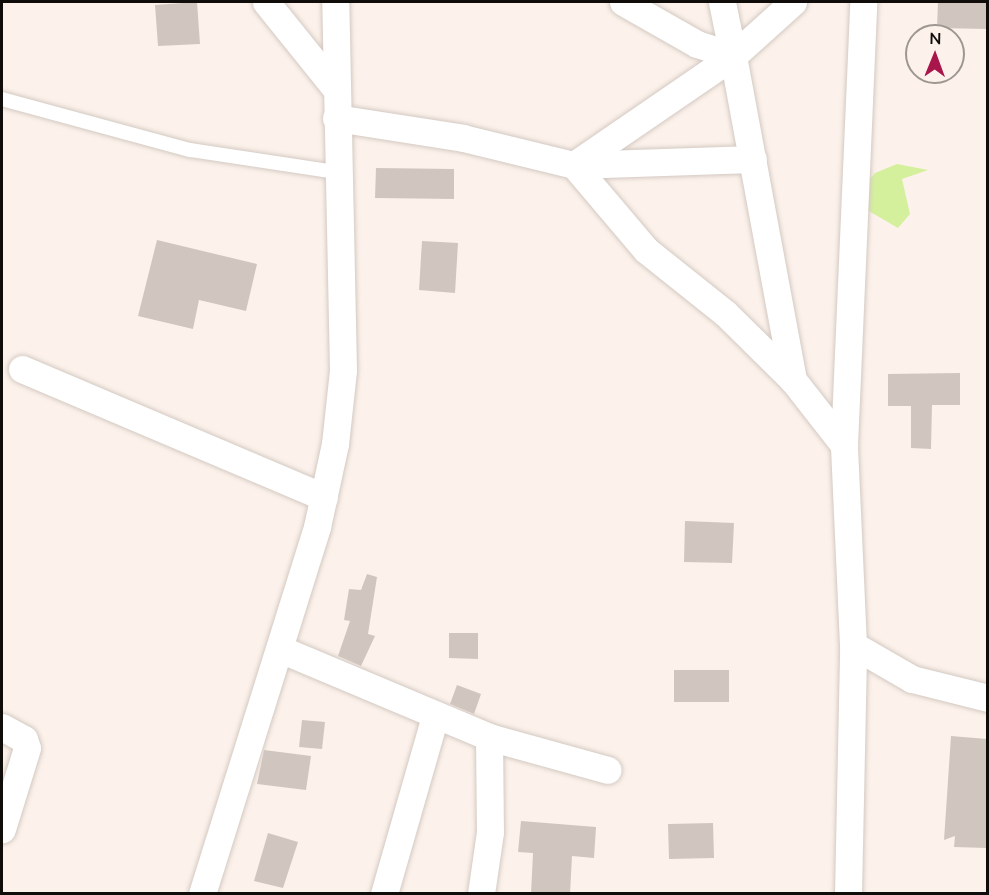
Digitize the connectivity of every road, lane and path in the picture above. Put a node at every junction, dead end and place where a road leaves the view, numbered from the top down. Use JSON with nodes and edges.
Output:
{"nodes":[{"id":1,"x":266,"y":2,"type":"edge"},
{"id":2,"x":335,"y":2,"type":"edge"},
{"id":3,"x":623,"y":2,"type":"edge"},
{"id":4,"x":722,"y":2,"type":"edge"},
{"id":5,"x":793,"y":2,"type":"edge"},
{"id":6,"x":863,"y":2,"type":"edge"},
{"id":7,"x":734,"y":56,"type":"junction"},
{"id":8,"x":336,"y":90,"type":"junction"},
{"id":9,"x":2,"y":99,"type":"edge"},
{"id":10,"x":336,"y":118,"type":"junction"},
{"id":11,"x":753,"y":159,"type":"junction"},
{"id":12,"x":574,"y":165,"type":"junction"},
{"id":13,"x":336,"y":172,"type":"junction"},
{"id":14,"x":22,"y":369,"type":"dead end"},
{"id":15,"x":793,"y":380,"type":"junction"},
{"id":16,"x":844,"y":445,"type":"junction"},
{"id":17,"x":324,"y":497,"type":"junction"},
{"id":18,"x":853,"y":645,"type":"junction"},
{"id":19,"x":280,"y":649,"type":"junction"},
{"id":20,"x":987,"y":698,"type":"edge"},
{"id":21,"x":435,"y":716,"type":"junction"},
{"id":22,"x":2,"y":727,"type":"edge"},
{"id":23,"x":489,"y":737,"type":"junction"},
{"id":24,"x":608,"y":770,"type":"dead end"},
{"id":25,"x":2,"y":829,"type":"edge"},
{"id":26,"x":202,"y":894,"type":"edge"},
{"id":27,"x":384,"y":894,"type":"edge"},
{"id":28,"x":481,"y":894,"type":"edge"},
{"id":29,"x":848,"y":894,"type":"edge"}],
"edges":[{"from":1,"to":8,"type":"street"},
{"from":2,"to":8,"type":"street"},
{"from":3,"to":7,"type":"street"},
{"from":4,"to":7,"type":"street"},
{"from":5,"to":7,"type":"street"},
{"from":6,"to":16,"type":"street"},
{"from":7,"to":11,"type":"street"},
{"from":7,"to":12,"type":"street"},
{"from":8,"to":10,"type":"street"},
{"from":9,"to":13,"type":"lane"},
{"from":10,"to":12,"type":"street"},
{"from":10,"to":13,"type":"street"},
{"from":11,"to":12,"type":"street"},
{"from":11,"to":15,"type":"street"},
{"from":12,"to":15,"type":"street"},
{"from":13,"to":17,"type":"street"},
{"from":14,"to":17,"type":"street"},
{"from":15,"to":16,"type":"street"},
{"from":16,"to":18,"type":"street"},
{"from":17,"to":19,"type":"street"},
{"from":18,"to":20,"type":"street"},
{"from":18,"to":29,"type":"street"},
{"from":19,"to":21,"type":"street"},
{"from":19,"to":26,"type":"street"},
{"from":21,"to":23,"type":"street"},
{"from":21,"to":27,"type":"street"},
{"from":22,"to":25,"type":"street"},
{"from":23,"to":24,"type":"street"},
{"from":23,"to":28,"type":"street"}]}
